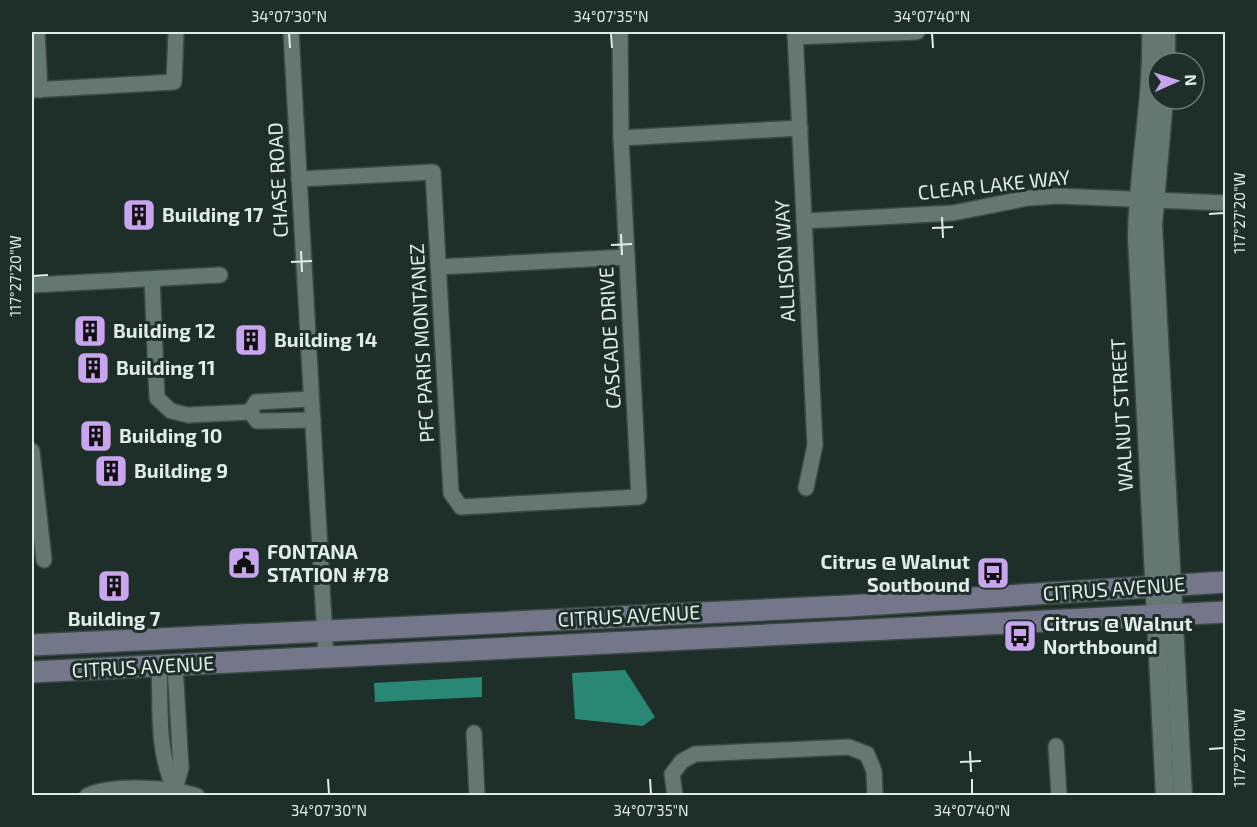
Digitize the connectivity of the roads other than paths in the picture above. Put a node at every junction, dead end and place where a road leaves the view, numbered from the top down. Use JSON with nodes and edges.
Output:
{"nodes":[{"id":1,"x":37,"y":32,"type":"edge"},
{"id":2,"x":176,"y":32,"type":"edge"},
{"id":3,"x":291,"y":32,"type":"edge"},
{"id":4,"x":620,"y":32,"type":"edge"},
{"id":5,"x":917,"y":32,"type":"edge"},
{"id":6,"x":1151,"y":32,"type":"edge"},
{"id":7,"x":1166,"y":32,"type":"edge"},
{"id":8,"x":795,"y":34,"type":"edge"},
{"id":9,"x":1166,"y":51,"type":"edge"},
{"id":10,"x":36,"y":90,"type":"edge"},
{"id":11,"x":1162,"y":111,"type":"edge"},
{"id":12,"x":800,"y":128,"type":"junction"},
{"id":13,"x":621,"y":138,"type":"junction"},
{"id":14,"x":299,"y":179,"type":"junction"},
{"id":15,"x":1145,"y":198,"type":"junction"},
{"id":16,"x":1226,"y":203,"type":"edge"},
{"id":17,"x":804,"y":221,"type":"junction"},
{"id":18,"x":627,"y":257,"type":"junction"},
{"id":19,"x":438,"y":267,"type":"junction"},
{"id":20,"x":220,"y":275,"type":"dead end"},
{"id":21,"x":152,"y":279,"type":"junction"},
{"id":22,"x":32,"y":285,"type":"edge"},
{"id":23,"x":311,"y":399,"type":"junction"},
{"id":24,"x":245,"y":413,"type":"junction"},
{"id":25,"x":313,"y":420,"type":"junction"},
{"id":26,"x":32,"y":451,"type":"edge"},
{"id":27,"x":806,"y":488,"type":"dead end"},
{"id":28,"x":461,"y":507,"type":"joint"},
{"id":29,"x":44,"y":560,"type":"dead end"},
{"id":30,"x":1226,"y":582,"type":"edge"},
{"id":31,"x":1162,"y":586,"type":"junction"},
{"id":32,"x":1226,"y":612,"type":"edge"},
{"id":33,"x":1165,"y":615,"type":"junction"},
{"id":34,"x":324,"y":630,"type":"junction"},
{"id":35,"x":32,"y":645,"type":"edge"},
{"id":36,"x":326,"y":657,"type":"junction"},
{"id":37,"x":167,"y":665,"type":"junction"},
{"id":38,"x":32,"y":672,"type":"edge"},
{"id":39,"x":474,"y":733,"type":"dead end"},
{"id":40,"x":1056,"y":746,"type":"dead end"},
{"id":41,"x":175,"y":789,"type":"junction"},
{"id":42,"x":87,"y":795,"type":"edge"},
{"id":43,"x":197,"y":795,"type":"edge"},
{"id":44,"x":477,"y":795,"type":"edge"},
{"id":45,"x":675,"y":795,"type":"edge"},
{"id":46,"x":875,"y":795,"type":"edge"},
{"id":47,"x":1059,"y":795,"type":"edge"},
{"id":48,"x":1165,"y":795,"type":"edge"},
{"id":49,"x":1183,"y":795,"type":"edge"}],
"edges":[{"from":1,"to":10,"type":"street"},
{"from":2,"to":10,"type":"street"},
{"from":3,"to":14,"type":"street","name":"CHASE ROAD"},
{"from":4,"to":13,"type":"street","name":"CASCADE DRIVE"},
{"from":5,"to":8,"type":"street"},
{"from":6,"to":15,"type":"street","name":"WALNUT STREET"},
{"from":7,"to":9,"type":"street"},
{"from":8,"to":12,"type":"street","name":"ALLISON WAY"},
{"from":11,"to":15,"type":"street","name":"WALNUT STREET"},
{"from":12,"to":13,"type":"street"},
{"from":12,"to":17,"type":"street","name":"ALLISON WAY"},
{"from":13,"to":18,"type":"street","name":"CASCADE DRIVE"},
{"from":14,"to":19,"type":"street","name":"PFC PARIS MONTANEZ"},
{"from":14,"to":23,"type":"street","name":"CHASE ROAD"},
{"from":15,"to":16,"type":"street","name":"CLEAR LAKE WAY"},
{"from":15,"to":17,"type":"street","name":"CLEAR LAKE WAY"},
{"from":15,"to":31,"type":"street","name":"WALNUT STREET"},
{"from":17,"to":27,"type":"street","name":"ALLISON WAY"},
{"from":18,"to":19,"type":"street"},
{"from":18,"to":28,"type":"street","name":"CASCADE DRIVE"},
{"from":19,"to":28,"type":"street","name":"PFC PARIS MONTANEZ"},
{"from":20,"to":21,"type":"street"},
{"from":21,"to":22,"type":"street"},
{"from":21,"to":24,"type":"street"},
{"from":23,"to":24,"type":"street"},
{"from":23,"to":25,"type":"street","name":"CHASE ROAD"},
{"from":24,"to":25,"type":"street"},
{"from":25,"to":34,"type":"street","name":"CHASE ROAD"},
{"from":26,"to":29,"type":"street"},
{"from":30,"to":31,"type":"main road","name":"CITRUS AVENUE"},
{"from":31,"to":33,"type":"street","name":"WALNUT STREET"},
{"from":31,"to":34,"type":"main road","name":"CITRUS AVENUE"},
{"from":32,"to":33,"type":"main road","name":"CITRUS AVENUE"},
{"from":33,"to":36,"type":"main road","name":"CITRUS AVENUE"},
{"from":33,"to":48,"type":"street","name":"WALNUT STREET"},
{"from":33,"to":49,"type":"street","name":"WALNUT STREET"},
{"from":34,"to":35,"type":"main road","name":"CITRUS AVENUE"},
{"from":34,"to":36,"type":"street","name":"CHASE ROAD"},
{"from":36,"to":37,"type":"main road","name":"CITRUS AVENUE"},
{"from":37,"to":38,"type":"main road","name":"CITRUS AVENUE"},
{"from":37,"to":41,"type":"street"},
{"from":39,"to":44,"type":"street"},
{"from":40,"to":47,"type":"street"},
{"from":41,"to":42,"type":"street"},
{"from":41,"to":43,"type":"street"},
{"from":45,"to":46,"type":"street"}]}
